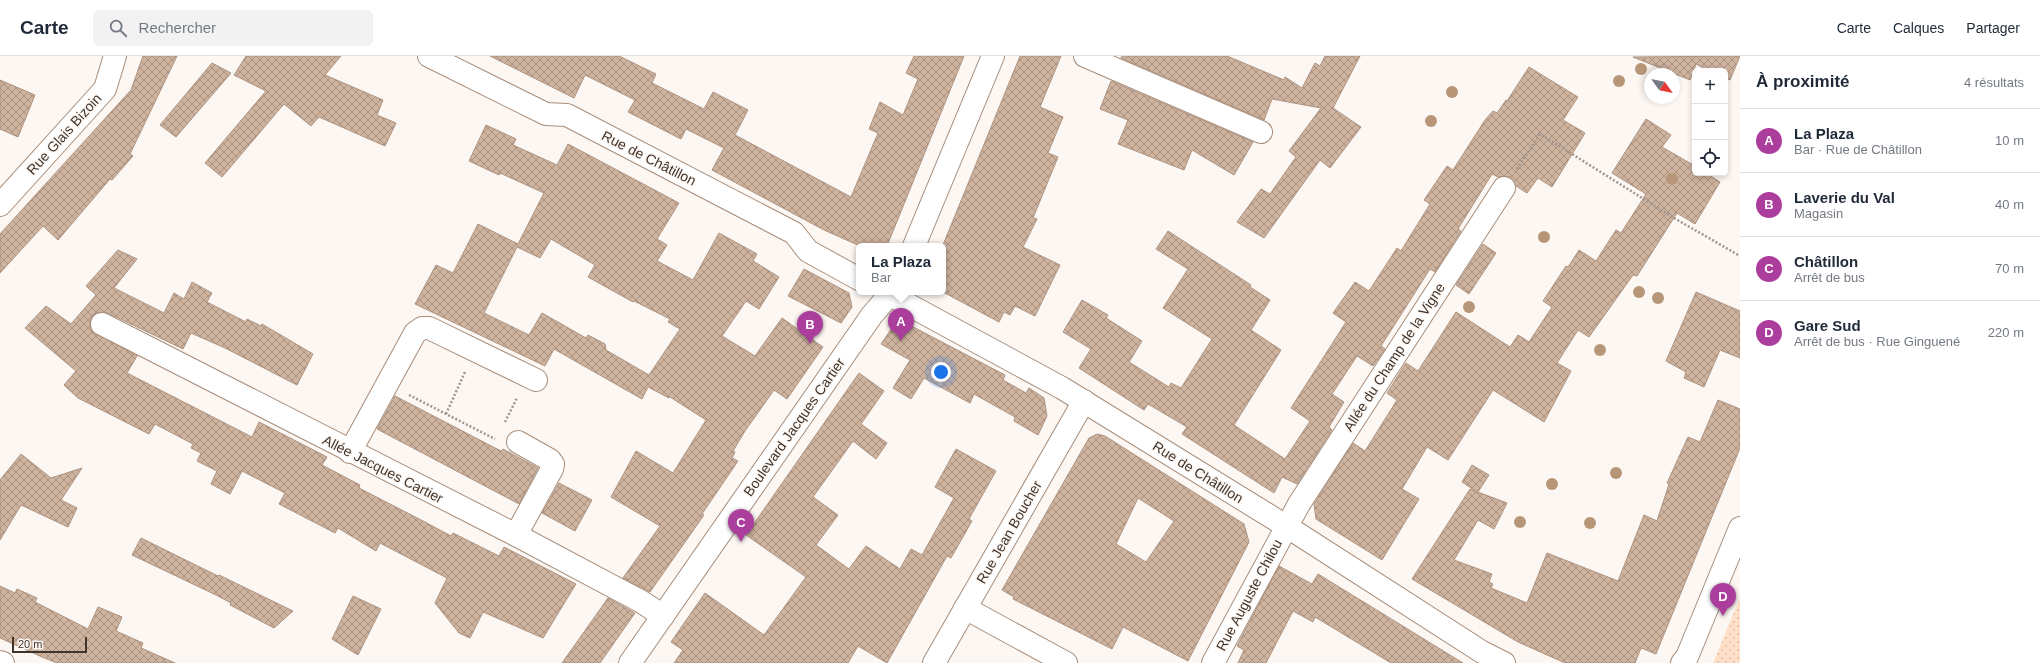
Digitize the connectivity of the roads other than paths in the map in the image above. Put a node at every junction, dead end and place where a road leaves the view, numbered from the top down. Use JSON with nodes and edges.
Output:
{"nodes":[{"id":1,"x":115,"y":56,"type":"edge"},
{"id":2,"x":428,"y":56,"type":"edge"},
{"id":3,"x":993,"y":56,"type":"edge"},
{"id":4,"x":1085,"y":56,"type":"edge"},
{"id":5,"x":1261,"y":132,"type":"dead end"},
{"id":6,"x":1504,"y":188,"type":"road end"},
{"id":7,"x":0,"y":205,"type":"edge"},
{"id":8,"x":915,"y":243,"type":"edge"},
{"id":9,"x":856,"y":276,"type":"edge"},
{"id":10,"x":887,"y":295,"type":"edge"},
{"id":11,"x":893,"y":295,"type":"edge"},
{"id":12,"x":102,"y":324,"type":"dead end"},
{"id":13,"x":536,"y":380,"type":"dead end"},
{"id":14,"x":1084,"y":401,"type":"junction"},
{"id":15,"x":509,"y":438,"type":"road end"},
{"id":16,"x":350,"y":452,"type":"junction"},
{"id":17,"x":1286,"y":526,"type":"junction"},
{"id":18,"x":1740,"y":528,"type":"edge"},
{"id":19,"x":516,"y":535,"type":"junction"},
{"id":20,"x":965,"y":608,"type":"junction"},
{"id":21,"x":663,"y":616,"type":"junction"},
{"id":22,"x":1480,"y":658,"type":"edge"},
{"id":23,"x":0,"y":662,"type":"edge"},
{"id":24,"x":3,"y":663,"type":"edge"},
{"id":25,"x":630,"y":663,"type":"edge"},
{"id":26,"x":934,"y":663,"type":"edge"},
{"id":27,"x":1066,"y":663,"type":"edge"},
{"id":28,"x":1213,"y":663,"type":"edge"},
{"id":29,"x":1504,"y":663,"type":"edge"},
{"id":30,"x":1682,"y":663,"type":"edge"}],
"edges":[{"from":1,"to":7,"type":"street","name":"Rue Glais Bizoin"},
{"from":2,"to":9,"type":"street","name":"Rue de Châtillon"},
{"from":3,"to":8,"type":"street"},
{"from":4,"to":5,"type":"street"},
{"from":6,"to":17,"type":"street","name":"Allée du Champ de la Vigne"},
{"from":10,"to":21,"type":"street","name":"Boulevard Jacques Cartier"},
{"from":11,"to":14,"type":"street","name":"Rue de Châtillon"},
{"from":12,"to":16,"type":"street","name":"Allée Jacques Cartier"},
{"from":13,"to":16,"type":"street"},
{"from":14,"to":17,"type":"street","name":"Rue de Châtillon"},
{"from":14,"to":20,"type":"street","name":"Rue Jean Boucher"},
{"from":15,"to":19,"type":"street"},
{"from":16,"to":19,"type":"street","name":"Allée Jacques Cartier"},
{"from":17,"to":22,"type":"street","name":"Rue de Châtillon"},
{"from":17,"to":28,"type":"street","name":"Rue Auguste Chilou"},
{"from":18,"to":30,"type":"street"},
{"from":19,"to":21,"type":"street","name":"Allée Jacques Cartier"},
{"from":20,"to":26,"type":"street","name":"Rue Jean Boucher"},
{"from":20,"to":27,"type":"street"},
{"from":21,"to":25,"type":"street","name":"Boulevard Jacques Cartier"},
{"from":22,"to":29,"type":"street","name":"Rue de Châtillon"},
{"from":23,"to":24,"type":"street"}]}
